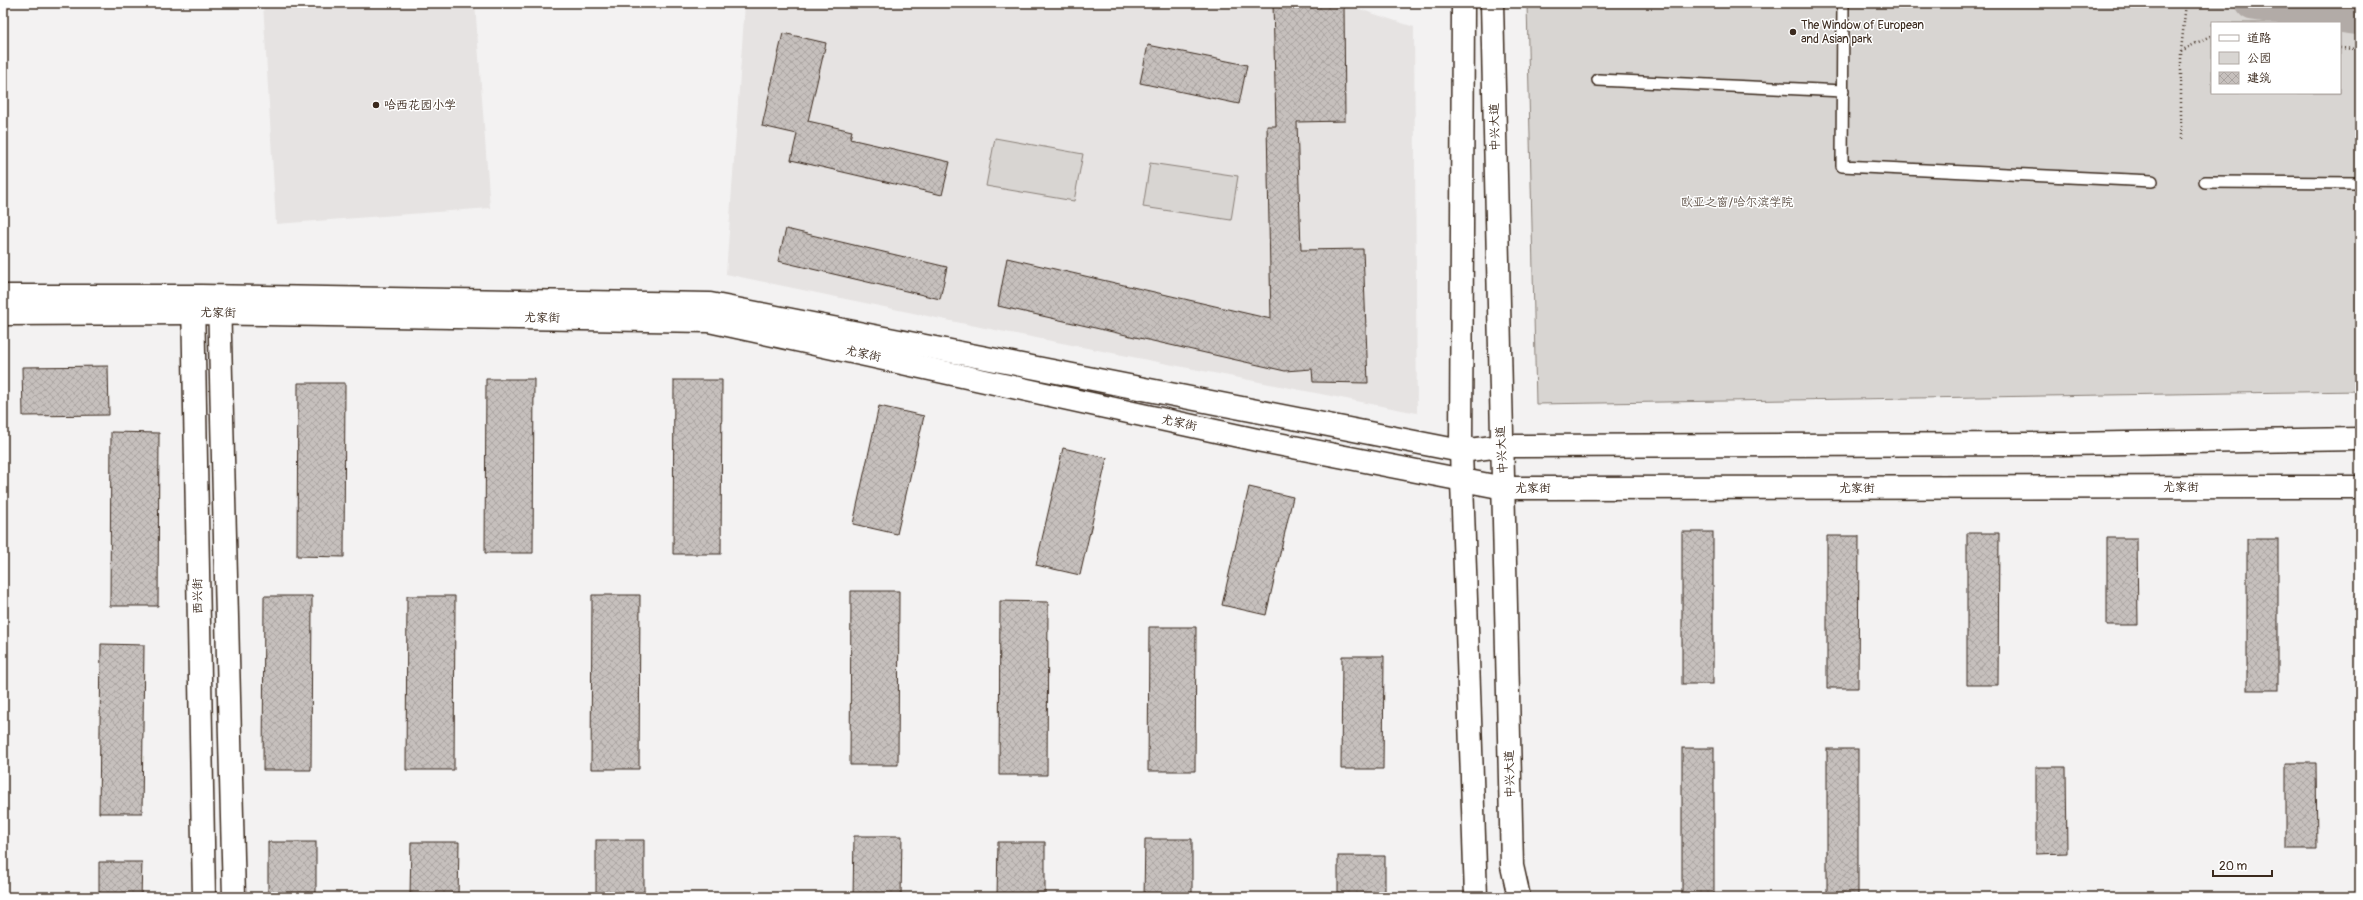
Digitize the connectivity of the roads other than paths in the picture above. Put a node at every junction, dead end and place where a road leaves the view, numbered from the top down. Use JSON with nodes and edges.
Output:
{"nodes":[{"id":1,"x":1492,"y":3,"type":"edge"},
{"id":2,"x":1843,"y":3,"type":"edge"},
{"id":3,"x":1461,"y":4,"type":"edge"},
{"id":4,"x":1598,"y":80,"type":"dead end"},
{"id":5,"x":1842,"y":91,"type":"junction"},
{"id":6,"x":2152,"y":181,"type":"dead end"},
{"id":7,"x":2205,"y":182,"type":"dead end"},
{"id":8,"x":2360,"y":183,"type":"edge"},
{"id":9,"x":3,"y":296,"type":"edge"},
{"id":10,"x":193,"y":304,"type":"junction"},
{"id":11,"x":219,"y":305,"type":"junction"},
{"id":12,"x":3,"y":314,"type":"edge"},
{"id":13,"x":2360,"y":438,"type":"edge"},
{"id":14,"x":1501,"y":446,"type":"junction"},
{"id":15,"x":1461,"y":451,"type":"junction"},
{"id":16,"x":1462,"y":480,"type":"junction"},
{"id":17,"x":2360,"y":487,"type":"edge"},
{"id":18,"x":1504,"y":488,"type":"junction"},
{"id":19,"x":204,"y":897,"type":"edge"},
{"id":20,"x":234,"y":897,"type":"edge"},
{"id":21,"x":1476,"y":897,"type":"edge"},
{"id":22,"x":1519,"y":897,"type":"edge"}],
"edges":[{"from":1,"to":14,"type":"main road","name":"中兴大道"},
{"from":2,"to":5,"type":"lane"},
{"from":3,"to":15,"type":"main road"},
{"from":4,"to":5,"type":"lane"},
{"from":5,"to":6,"type":"lane"},
{"from":7,"to":8,"type":"lane"},
{"from":9,"to":10,"type":"main road","name":"尤家街"},
{"from":10,"to":11,"type":"main road","name":"尤家街"},
{"from":10,"to":12,"type":"main road","name":"尤家街"},
{"from":10,"to":19,"type":"main road","name":"西兴街"},
{"from":11,"to":15,"type":"main road","name":"尤家街"},
{"from":11,"to":16,"type":"main road","name":"尤家街"},
{"from":11,"to":20,"type":"main road"},
{"from":13,"to":14,"type":"main road","name":"尤家街"},
{"from":14,"to":15,"type":"main road","name":"尤家街"},
{"from":14,"to":18,"type":"main road","name":"中兴大道"},
{"from":15,"to":16,"type":"main road"},
{"from":16,"to":18,"type":"main road","name":"尤家街"},
{"from":16,"to":21,"type":"main road"},
{"from":17,"to":18,"type":"main road","name":"尤家街"},
{"from":18,"to":22,"type":"main road","name":"中兴大道"}]}
